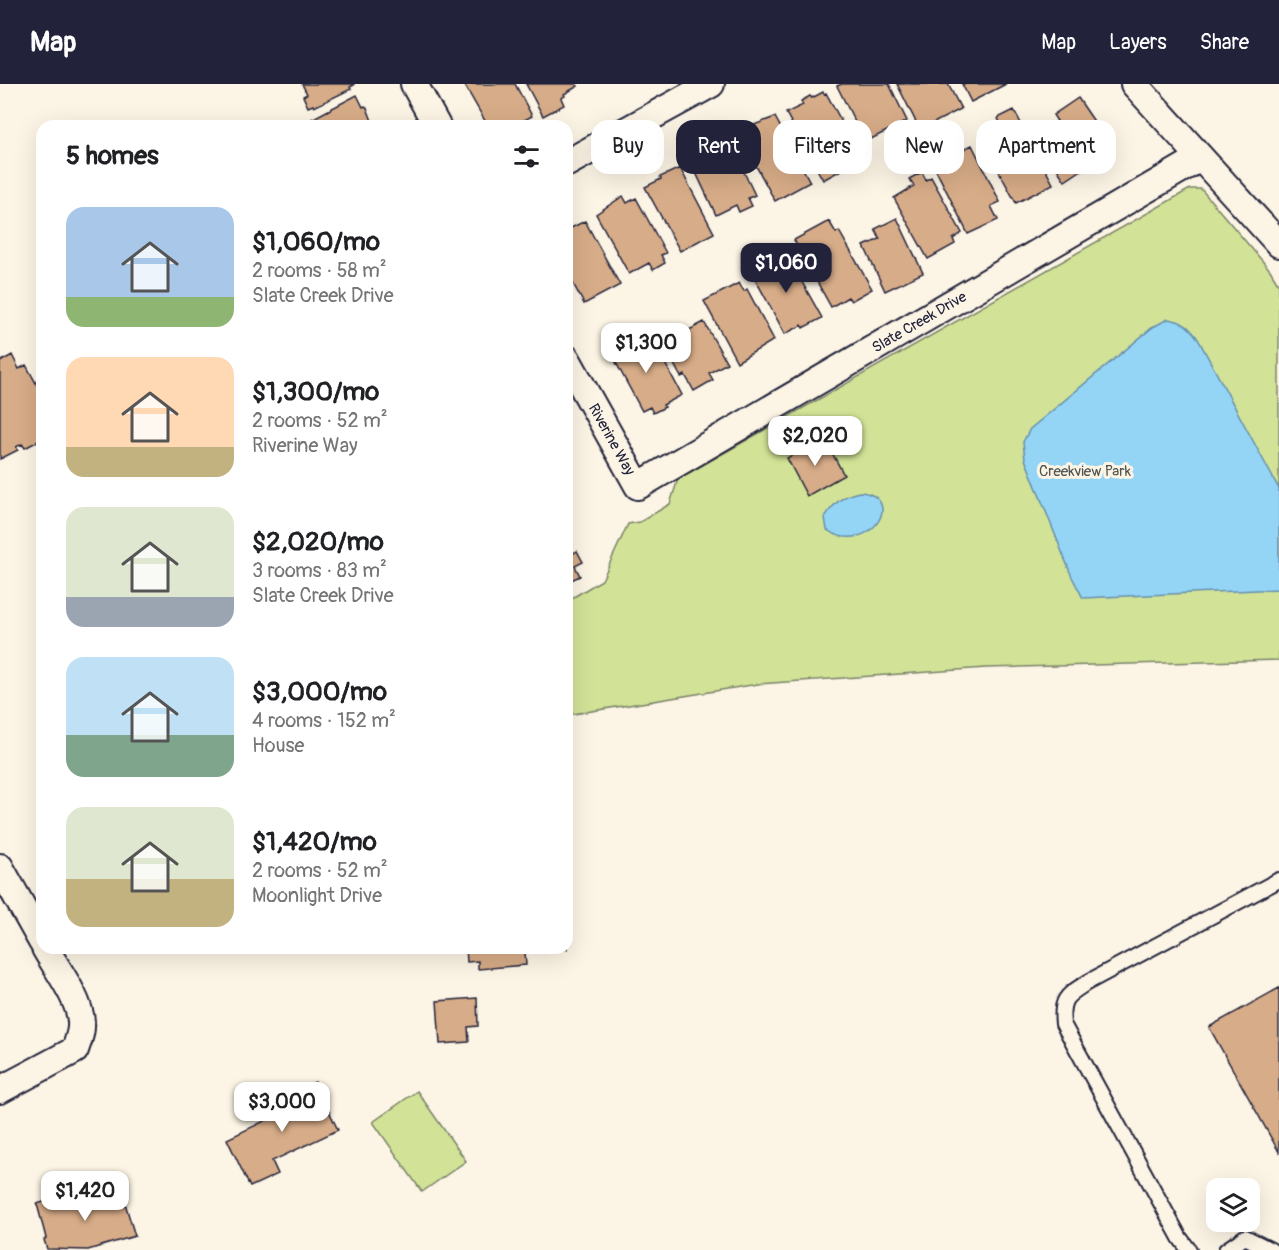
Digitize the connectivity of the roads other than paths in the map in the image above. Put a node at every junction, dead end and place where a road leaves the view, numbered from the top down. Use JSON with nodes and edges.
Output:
{"nodes":[{"id":1,"x":414,"y":84,"type":"edge"},
{"id":2,"x":711,"y":84,"type":"edge"},
{"id":3,"x":1134,"y":84,"type":"edge"},
{"id":4,"x":434,"y":120,"type":"edge"},
{"id":5,"x":1200,"y":158,"type":"junction"},
{"id":6,"x":573,"y":160,"type":"edge"},
{"id":7,"x":1279,"y":244,"type":"edge"},
{"id":8,"x":573,"y":370,"type":"edge"},
{"id":9,"x":638,"y":486,"type":"joint"},
{"id":10,"x":0,"y":867,"type":"edge"},
{"id":11,"x":1279,"y":880,"type":"edge"},
{"id":12,"x":36,"y":931,"type":"edge"},
{"id":13,"x":48,"y":954,"type":"edge"},
{"id":14,"x":0,"y":1090,"type":"edge"},
{"id":15,"x":1244,"y":1244,"type":"edge"},
{"id":16,"x":1189,"y":1250,"type":"edge"},
{"id":17,"x":1226,"y":1250,"type":"edge"},
{"id":18,"x":1271,"y":1250,"type":"edge"}],
"edges":[{"from":1,"to":4,"type":"street"},
{"from":2,"to":6,"type":"street"},
{"from":3,"to":5,"type":"street"},
{"from":5,"to":7,"type":"street"},
{"from":5,"to":9,"type":"street","name":"Slate Creek Drive"},
{"from":8,"to":9,"type":"street","name":"Riverine Way"},
{"from":10,"to":12,"type":"street"},
{"from":11,"to":16,"type":"lane"},
{"from":13,"to":14,"type":"street"},
{"from":15,"to":17,"type":"lane"},
{"from":15,"to":18,"type":"lane"}]}
